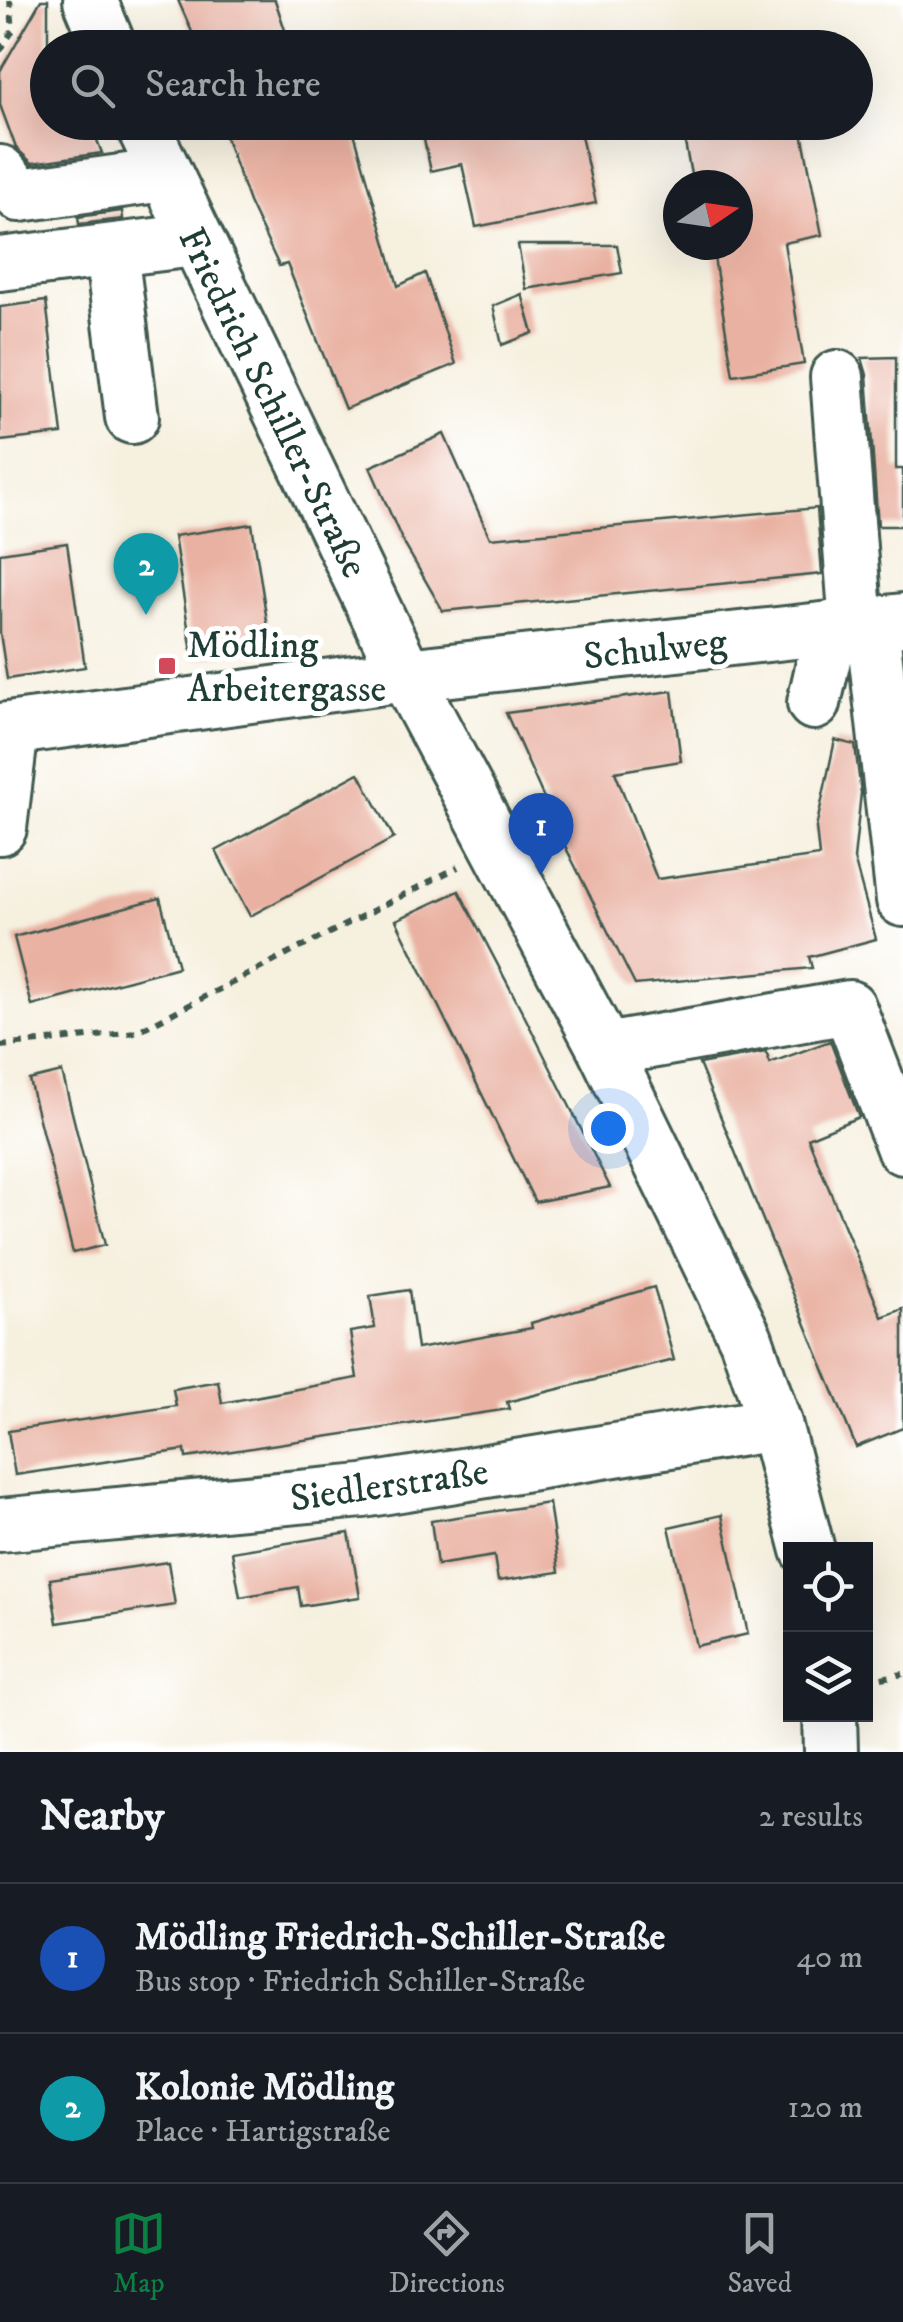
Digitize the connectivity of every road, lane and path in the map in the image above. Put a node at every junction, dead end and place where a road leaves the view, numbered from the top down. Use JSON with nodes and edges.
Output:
{"nodes":[{"id":1,"x":10,"y":0,"type":"edge"},
{"id":2,"x":90,"y":0,"type":"edge"},
{"id":3,"x":102,"y":30,"type":"edge"},
{"id":4,"x":0,"y":51,"type":"edge"},
{"id":5,"x":149,"y":140,"type":"edge"},
{"id":6,"x":0,"y":172,"type":"edge"},
{"id":7,"x":164,"y":176,"type":"junction"},
{"id":8,"x":195,"y":240,"type":"junction"},
{"id":9,"x":111,"y":251,"type":"junction"},
{"id":10,"x":0,"y":264,"type":"edge"},
{"id":11,"x":837,"y":376,"type":"dead end"},
{"id":12,"x":132,"y":416,"type":"dead end"},
{"id":13,"x":865,"y":624,"type":"edge"},
{"id":14,"x":406,"y":675,"type":"junction"},
{"id":15,"x":814,"y":703,"type":"dead end"},
{"id":16,"x":6,"y":729,"type":"edge"},
{"id":17,"x":0,"y":828,"type":"edge"},
{"id":18,"x":499,"y":846,"type":"junction"},
{"id":19,"x":903,"y":900,"type":"edge"},
{"id":20,"x":0,"y":1046,"type":"edge"},
{"id":21,"x":605,"y":1050,"type":"junction"},
{"id":22,"x":903,"y":1148,"type":"edge"},
{"id":23,"x":776,"y":1424,"type":"junction"},
{"id":24,"x":0,"y":1525,"type":"edge"},
{"id":25,"x":806,"y":1542,"type":"edge"},
{"id":26,"x":903,"y":1674,"type":"edge"},
{"id":27,"x":873,"y":1680,"type":"edge"},
{"id":28,"x":830,"y":1722,"type":"edge"},
{"id":29,"x":832,"y":1752,"type":"edge"}],
"edges":[{"from":1,"to":4,"type":"path"},
{"from":2,"to":3,"type":"street"},
{"from":5,"to":7,"type":"street","name":"Friedrich Schiller-Straße"},
{"from":6,"to":7,"type":"street"},
{"from":7,"to":8,"type":"street","name":"Friedrich Schiller-Straße"},
{"from":8,"to":9,"type":"street"},
{"from":8,"to":14,"type":"street","name":"Friedrich Schiller-Straße"},
{"from":9,"to":10,"type":"street"},
{"from":9,"to":12,"type":"street"},
{"from":11,"to":13,"type":"street"},
{"from":13,"to":14,"type":"street","name":"Schulweg"},
{"from":13,"to":15,"type":"street"},
{"from":13,"to":19,"type":"street"},
{"from":14,"to":16,"type":"street","name":"Schulweg"},
{"from":14,"to":18,"type":"street","name":"Friedrich Schiller-Straße"},
{"from":16,"to":17,"type":"street"},
{"from":18,"to":20,"type":"path"},
{"from":18,"to":21,"type":"street","name":"Friedrich Schiller-Straße"},
{"from":21,"to":22,"type":"street"},
{"from":21,"to":23,"type":"street","name":"Friedrich Schiller-Straße"},
{"from":23,"to":24,"type":"street","name":"Siedlerstraße"},
{"from":23,"to":25,"type":"street","name":"Friedrich Schiller-Straße"},
{"from":26,"to":27,"type":"path"},
{"from":28,"to":29,"type":"street"}]}
